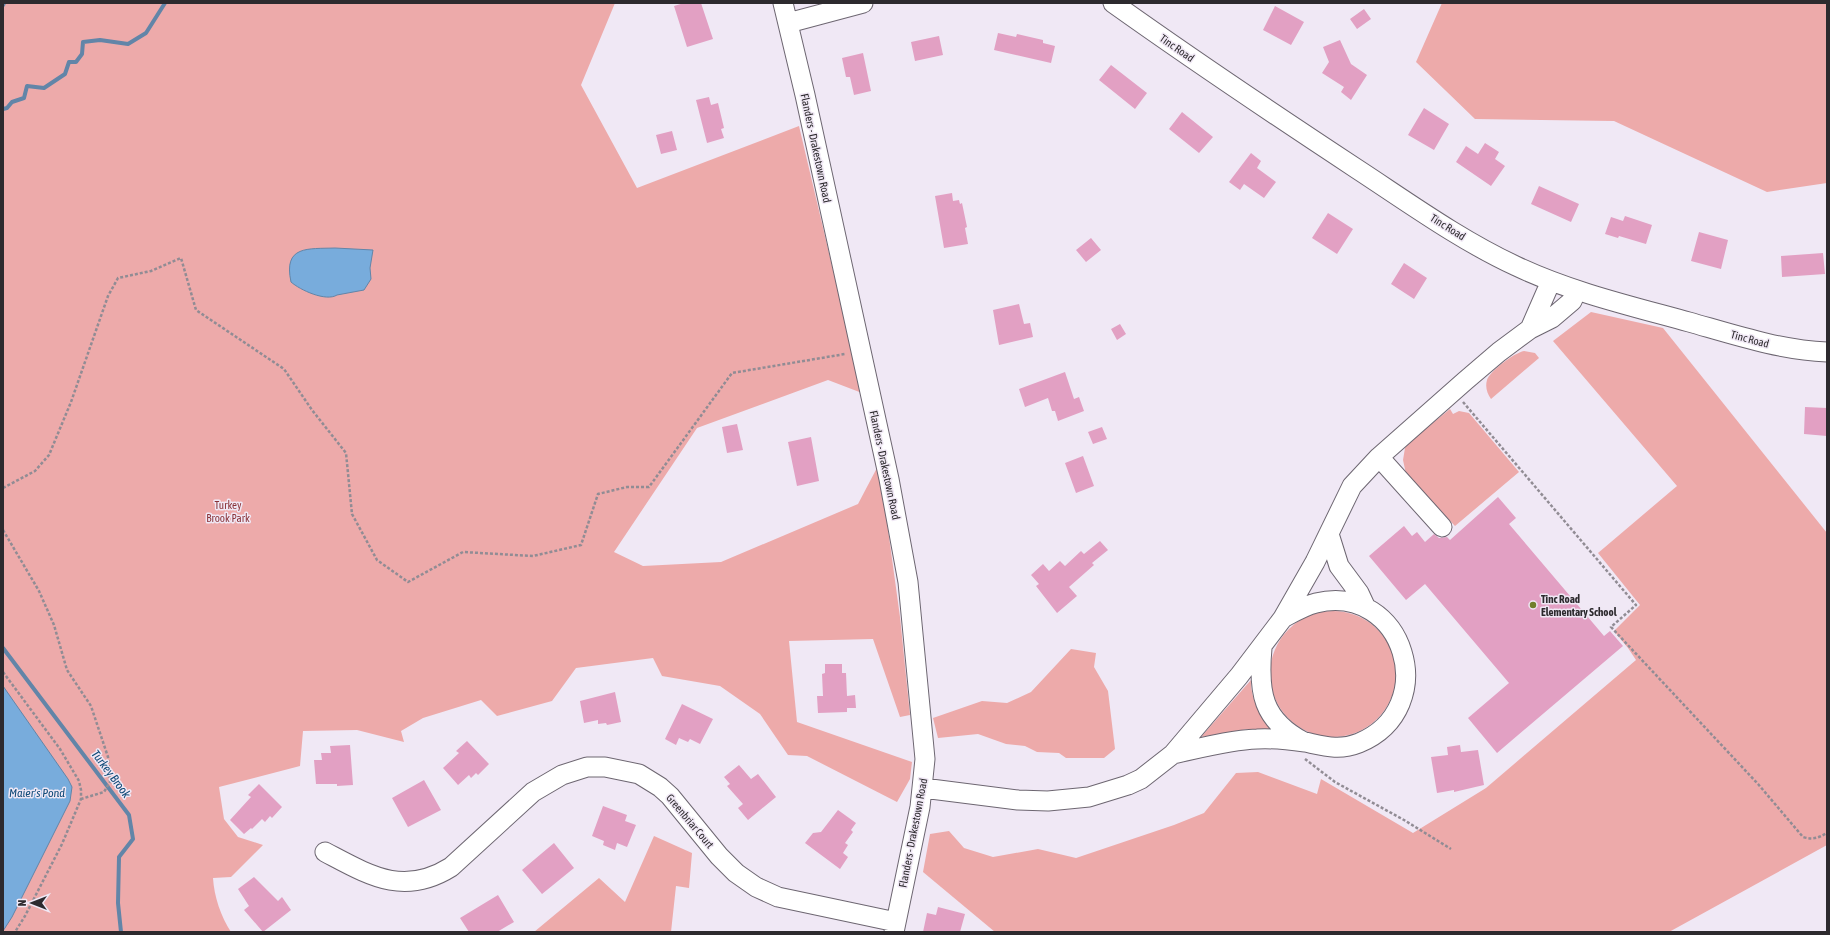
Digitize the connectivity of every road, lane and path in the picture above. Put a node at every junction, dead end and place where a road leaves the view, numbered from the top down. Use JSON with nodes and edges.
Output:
{"nodes":[{"id":1,"x":783,"y":3,"type":"edge"},
{"id":2,"x":863,"y":3,"type":"edge"},
{"id":3,"x":1113,"y":3,"type":"edge"},
{"id":4,"x":788,"y":23,"type":"junction"},
{"id":5,"x":1551,"y":281,"type":"junction"},
{"id":6,"x":1577,"y":290,"type":"junction"},
{"id":7,"x":1530,"y":329,"type":"junction"},
{"id":8,"x":861,"y":352,"type":"junction"},
{"id":9,"x":1827,"y":352,"type":"edge"},
{"id":10,"x":1454,"y":391,"type":"junction"},
{"id":11,"x":1379,"y":457,"type":"junction"},
{"id":12,"x":3,"y":488,"type":"edge"},
{"id":13,"x":1442,"y":527,"type":"dead end"},
{"id":14,"x":3,"y":530,"type":"edge"},
{"id":15,"x":1329,"y":534,"type":"junction"},
{"id":16,"x":1366,"y":608,"type":"junction"},
{"id":17,"x":1283,"y":618,"type":"junction"},
{"id":18,"x":1262,"y":648,"type":"junction"},
{"id":19,"x":3,"y":672,"type":"edge"},
{"id":20,"x":1297,"y":742,"type":"junction"},
{"id":21,"x":1173,"y":754,"type":"junction"},
{"id":22,"x":923,"y":788,"type":"junction"},
{"id":23,"x":81,"y":799,"type":"junction"},
{"id":24,"x":1827,"y":833,"type":"edge"},
{"id":25,"x":1452,"y":850,"type":"dead end"},
{"id":26,"x":325,"y":852,"type":"dead end"},
{"id":27,"x":895,"y":927,"type":"edge"},
{"id":28,"x":15,"y":932,"type":"edge"}],
"edges":[{"from":1,"to":4,"type":"street","name":"Flanders - Drakestown Road"},
{"from":2,"to":4,"type":"street"},
{"from":3,"to":5,"type":"street","name":"Tinc Road"},
{"from":4,"to":8,"type":"street","name":"Flanders - Drakestown Road"},
{"from":5,"to":6,"type":"street","name":"Tinc Road"},
{"from":5,"to":7,"type":"street"},
{"from":6,"to":7,"type":"street"},
{"from":6,"to":9,"type":"street","name":"Tinc Road"},
{"from":7,"to":10,"type":"street"},
{"from":8,"to":12,"type":"path"},
{"from":8,"to":22,"type":"street","name":"Flanders - Drakestown Road"},
{"from":10,"to":11,"type":"street"},
{"from":10,"to":24,"type":"path"},
{"from":11,"to":13,"type":"street"},
{"from":11,"to":15,"type":"street"},
{"from":14,"to":23,"type":"path"},
{"from":15,"to":16,"type":"street"},
{"from":15,"to":17,"type":"street"},
{"from":16,"to":17,"type":"street"},
{"from":16,"to":20,"type":"street"},
{"from":17,"to":18,"type":"street"},
{"from":18,"to":20,"type":"street"},
{"from":18,"to":21,"type":"street"},
{"from":19,"to":23,"type":"path"},
{"from":20,"to":21,"type":"street"},
{"from":20,"to":25,"type":"path"},
{"from":21,"to":22,"type":"street"},
{"from":22,"to":27,"type":"street","name":"Flanders - Drakestown Road"},
{"from":23,"to":28,"type":"path"},
{"from":26,"to":27,"type":"street","name":"Greenbriar Court"}]}
